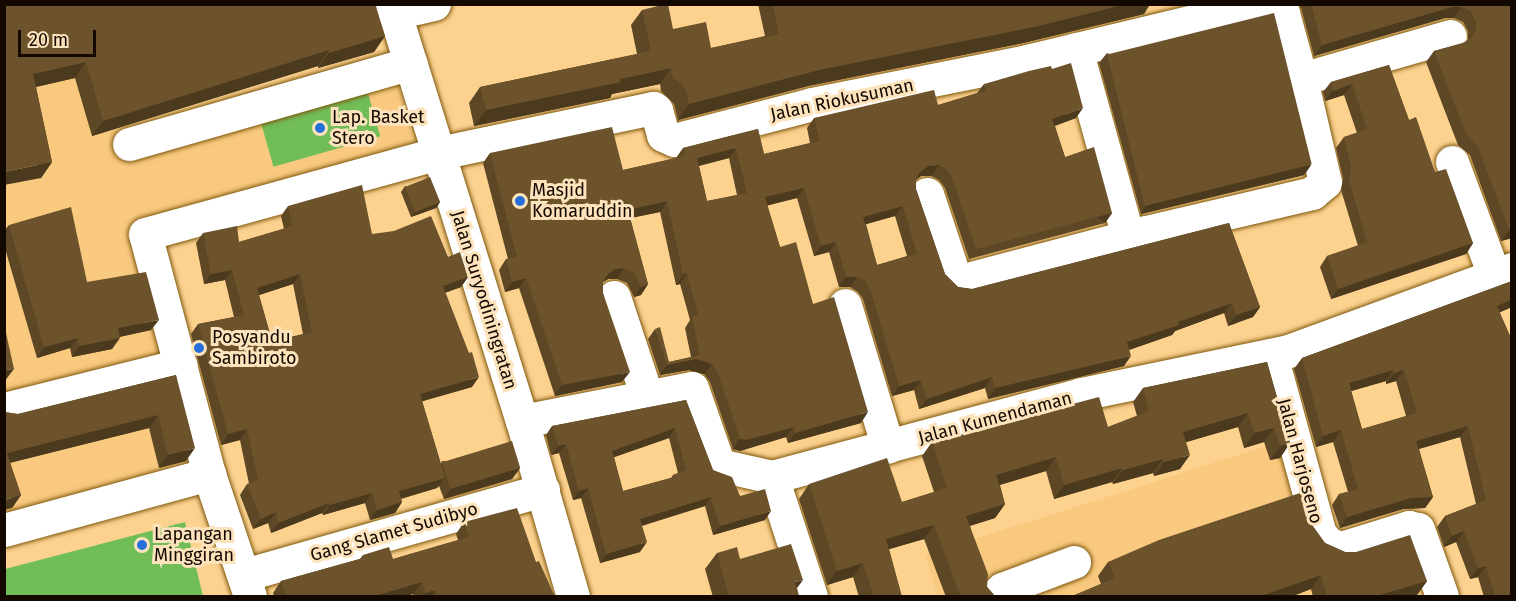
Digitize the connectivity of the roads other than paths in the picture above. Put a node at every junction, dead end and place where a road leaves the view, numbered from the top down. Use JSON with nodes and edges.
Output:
{"nodes":[{"id":1,"x":434,"y":4,"type":"edge"},
{"id":2,"x":1265,"y":4,"type":"edge"},
{"id":3,"x":1274,"y":4,"type":"edge"},
{"id":4,"x":394,"y":9,"type":"edge"},
{"id":5,"x":1450,"y":36,"type":"dead end"},
{"id":6,"x":1076,"y":49,"type":"junction"},
{"id":7,"x":411,"y":63,"type":"junction"},
{"id":8,"x":1301,"y":79,"type":"junction"},
{"id":9,"x":129,"y":144,"type":"dead end"},
{"id":10,"x":439,"y":153,"type":"junction"},
{"id":11,"x":1452,"y":162,"type":"dead end"},
{"id":12,"x":927,"y":194,"type":"dead end"},
{"id":13,"x":1128,"y":237,"type":"junction"},
{"id":14,"x":1503,"y":272,"type":"edge"},
{"id":15,"x":614,"y":297,"type":"dead end"},
{"id":16,"x":845,"y":305,"type":"dead end"},
{"id":17,"x":1271,"y":355,"type":"junction"},
{"id":18,"x":181,"y":364,"type":"junction"},
{"id":19,"x":647,"y":397,"type":"junction"},
{"id":20,"x":4,"y":409,"type":"edge"},
{"id":21,"x":522,"y":421,"type":"junction"},
{"id":22,"x":888,"y":447,"type":"junction"},
{"id":23,"x":209,"y":474,"type":"junction"},
{"id":24,"x":772,"y":477,"type":"junction"},
{"id":25,"x":543,"y":490,"type":"junction"},
{"id":26,"x":4,"y":530,"type":"edge"},
{"id":27,"x":1074,"y":562,"type":"dead end"},
{"id":28,"x":247,"y":586,"type":"edge"},
{"id":29,"x":573,"y":597,"type":"edge"},
{"id":30,"x":811,"y":597,"type":"edge"},
{"id":31,"x":995,"y":597,"type":"edge"},
{"id":32,"x":1442,"y":597,"type":"edge"}],
"edges":[{"from":1,"to":4,"type":"street"},
{"from":2,"to":6,"type":"street","name":"Jalan Riokusuman"},
{"from":3,"to":8,"type":"street"},
{"from":4,"to":7,"type":"street","name":"Jalan Suryodiningratan"},
{"from":5,"to":8,"type":"street"},
{"from":6,"to":10,"type":"street","name":"Jalan Riokusuman"},
{"from":6,"to":13,"type":"street"},
{"from":7,"to":9,"type":"street"},
{"from":7,"to":10,"type":"street","name":"Jalan Suryodiningratan"},
{"from":8,"to":13,"type":"street"},
{"from":10,"to":18,"type":"street"},
{"from":10,"to":21,"type":"street","name":"Jalan Suryodiningratan"},
{"from":11,"to":14,"type":"street"},
{"from":12,"to":13,"type":"street"},
{"from":14,"to":17,"type":"street","name":"Jalan Kumendaman"},
{"from":15,"to":19,"type":"street"},
{"from":16,"to":22,"type":"street"},
{"from":17,"to":22,"type":"street","name":"Jalan Kumendaman"},
{"from":17,"to":32,"type":"street","name":"Jalan Harjoseno"},
{"from":18,"to":20,"type":"street"},
{"from":18,"to":23,"type":"street"},
{"from":19,"to":21,"type":"street","name":"Jalan Kumendaman"},
{"from":19,"to":24,"type":"street","name":"Jalan Kumendaman"},
{"from":21,"to":25,"type":"street","name":"Jalan Suryodiningratan"},
{"from":22,"to":24,"type":"street","name":"Jalan Kumendaman"},
{"from":23,"to":26,"type":"street"},
{"from":23,"to":28,"type":"street"},
{"from":24,"to":30,"type":"street"},
{"from":25,"to":28,"type":"street","name":"Gang Slamet Sudibyo"},
{"from":25,"to":29,"type":"street","name":"Jalan Suryodiningratan"},
{"from":27,"to":31,"type":"street"}]}
